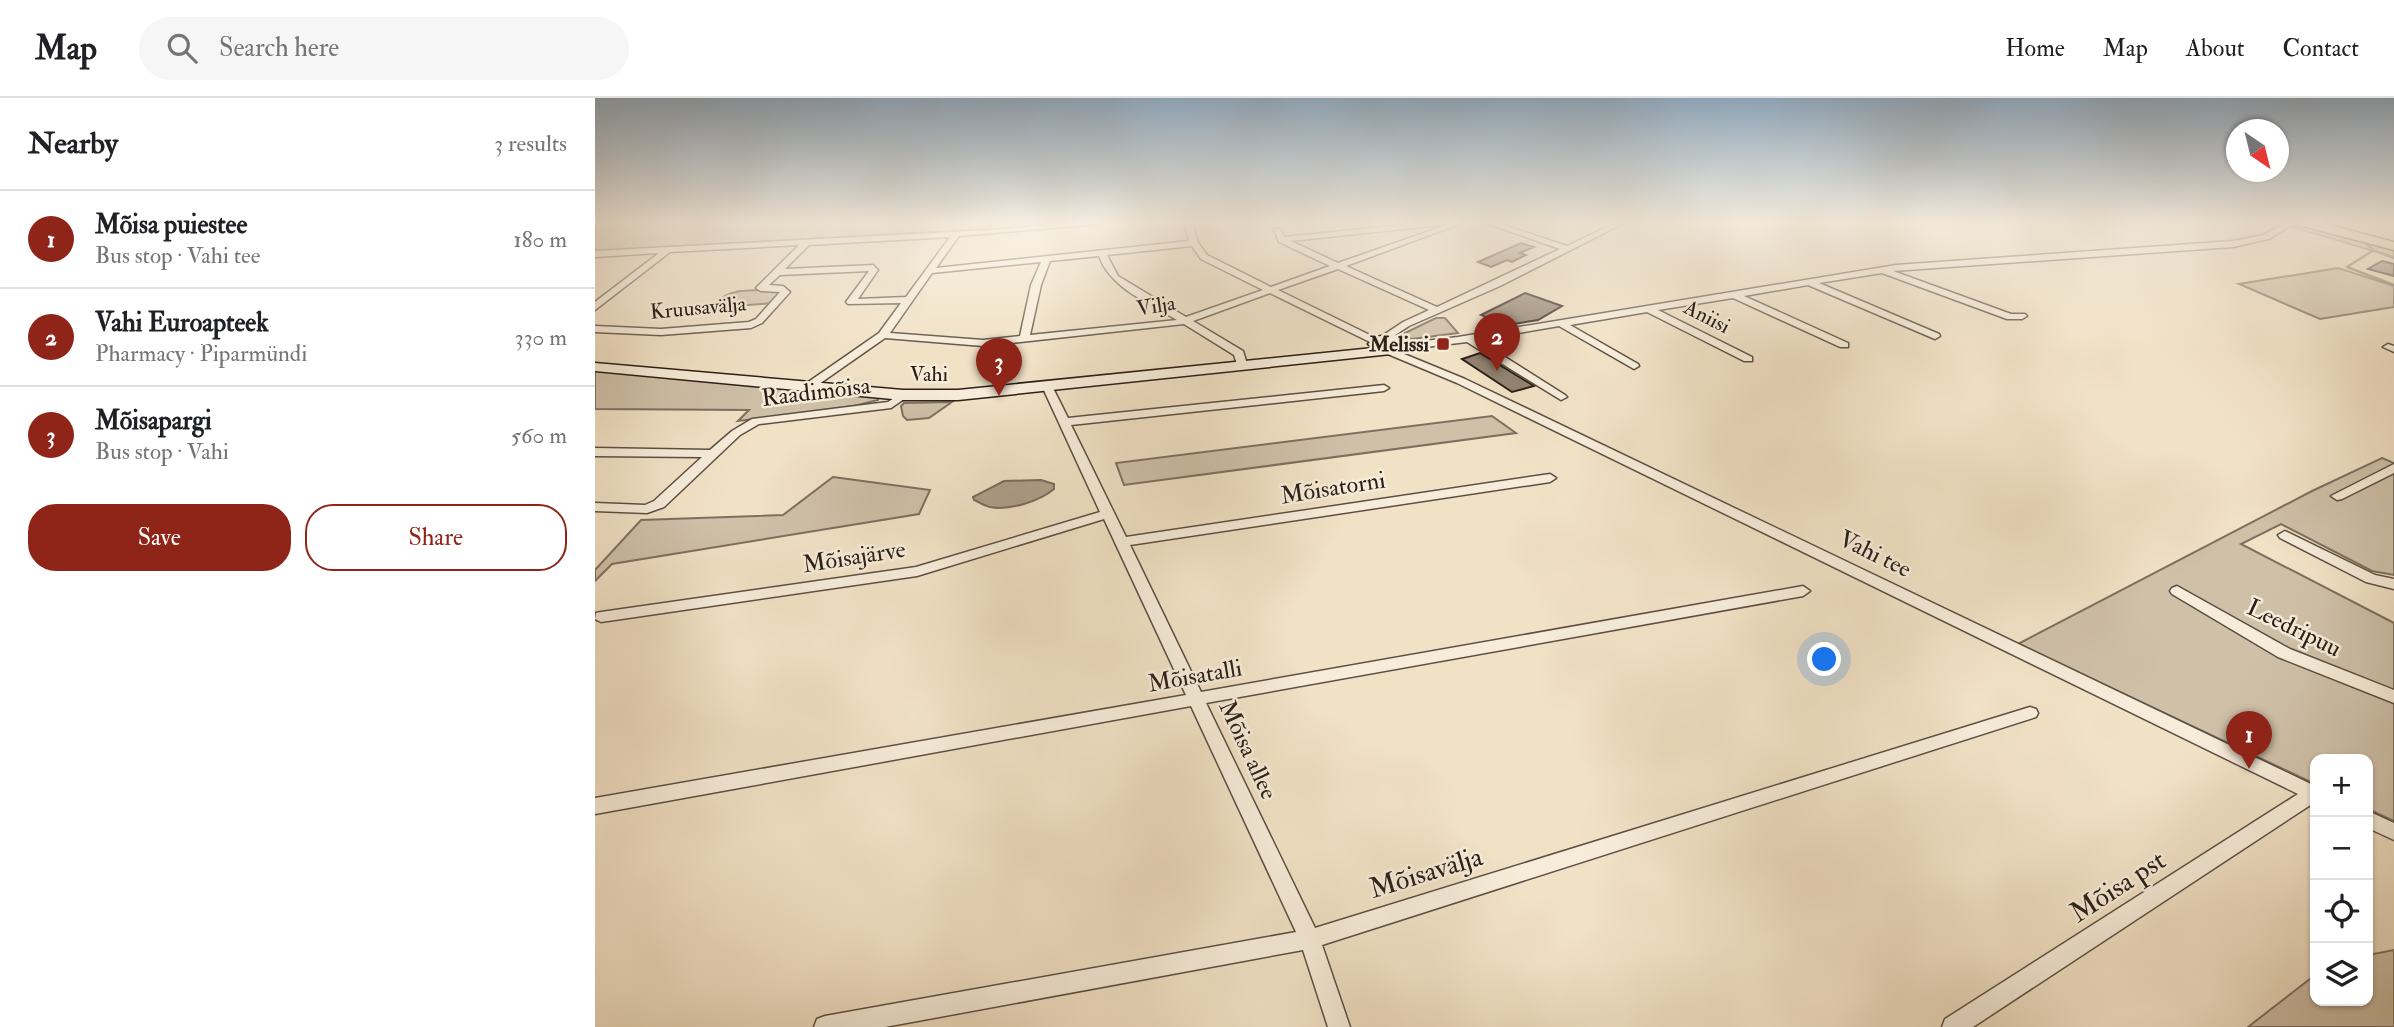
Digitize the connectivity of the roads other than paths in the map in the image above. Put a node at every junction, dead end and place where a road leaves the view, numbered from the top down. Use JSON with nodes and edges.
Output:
{"nodes":[{"id":1,"x":648,"y":265,"type":"edge"},
{"id":2,"x":783,"y":265,"type":"edge"},
{"id":3,"x":934,"y":265,"type":"edge"},
{"id":4,"x":985,"y":265,"type":"edge"},
{"id":5,"x":1044,"y":265,"type":"edge"},
{"id":6,"x":1106,"y":265,"type":"edge"},
{"id":7,"x":1222,"y":265,"type":"edge"},
{"id":8,"x":1336,"y":265,"type":"edge"},
{"id":9,"x":1343,"y":265,"type":"edge"},
{"id":10,"x":1530,"y":265,"type":"edge"},
{"id":11,"x":1946,"y":265,"type":"edge"},
{"id":12,"x":1339,"y":267,"type":"junction"},
{"id":13,"x":1883,"y":270,"type":"junction"},
{"id":14,"x":930,"y":271,"type":"junction"},
{"id":15,"x":776,"y":272,"type":"junction"},
{"id":16,"x":1808,"y":282,"type":"junction"},
{"id":17,"x":1271,"y":290,"type":"junction"},
{"id":18,"x":1735,"y":295,"type":"junction"},
{"id":19,"x":908,"y":300,"type":"junction"},
{"id":20,"x":595,"y":307,"type":"edge"},
{"id":21,"x":1649,"y":309,"type":"junction"},
{"id":22,"x":1439,"y":310,"type":"junction"},
{"id":23,"x":2022,"y":316,"type":"dead end"},
{"id":24,"x":1184,"y":321,"type":"junction"},
{"id":25,"x":1560,"y":323,"type":"junction"},
{"id":26,"x":595,"y":329,"type":"edge"},
{"id":27,"x":883,"y":335,"type":"junction"},
{"id":28,"x":1935,"y":336,"type":"dead end"},
{"id":29,"x":1468,"y":337,"type":"junction"},
{"id":30,"x":1024,"y":339,"type":"junction"},
{"id":31,"x":1386,"y":344,"type":"junction"},
{"id":32,"x":1844,"y":345,"type":"dead end"},
{"id":33,"x":1748,"y":359,"type":"dead end"},
{"id":34,"x":1242,"y":364,"type":"junction"},
{"id":35,"x":1634,"y":366,"type":"dead end"},
{"id":36,"x":595,"y":367,"type":"edge"},
{"id":37,"x":1047,"y":386,"type":"junction"},
{"id":38,"x":808,"y":387,"type":"junction"},
{"id":39,"x":1384,"y":388,"type":"dead end"},
{"id":40,"x":903,"y":395,"type":"junction"},
{"id":41,"x":1562,"y":397,"type":"dead end"},
{"id":42,"x":1065,"y":422,"type":"junction"},
{"id":43,"x":595,"y":453,"type":"edge"},
{"id":44,"x":712,"y":454,"type":"junction"},
{"id":45,"x":2394,"y":468,"type":"edge"},
{"id":46,"x":1550,"y":478,"type":"dead end"},
{"id":47,"x":2337,"y":496,"type":"dead end"},
{"id":48,"x":595,"y":507,"type":"edge"},
{"id":49,"x":1108,"y":514,"type":"junction"},
{"id":50,"x":2285,"y":535,"type":"dead end"},
{"id":51,"x":1122,"y":542,"type":"junction"},
{"id":52,"x":2394,"y":584,"type":"edge"},
{"id":53,"x":1803,"y":591,"type":"dead end"},
{"id":54,"x":2177,"y":591,"type":"dead end"},
{"id":55,"x":601,"y":617,"type":"dead end"},
{"id":56,"x":2394,"y":697,"type":"edge"},
{"id":57,"x":1197,"y":701,"type":"junction"},
{"id":58,"x":2030,"y":713,"type":"dead end"},
{"id":59,"x":2310,"y":792,"type":"edge"},
{"id":60,"x":2310,"y":797,"type":"edge"},
{"id":61,"x":595,"y":806,"type":"edge"},
{"id":62,"x":2373,"y":822,"type":"edge"},
{"id":63,"x":2394,"y":832,"type":"edge"},
{"id":64,"x":1310,"y":939,"type":"junction"},
{"id":65,"x":825,"y":1027,"type":"edge"},
{"id":66,"x":1339,"y":1027,"type":"edge"},
{"id":67,"x":1953,"y":1027,"type":"edge"}],
"edges":[{"from":1,"to":20,"type":"street"},
{"from":2,"to":15,"type":"street"},
{"from":3,"to":14,"type":"street"},
{"from":4,"to":14,"type":"street"},
{"from":5,"to":30,"type":"street"},
{"from":6,"to":24,"type":"street"},
{"from":7,"to":17,"type":"street","name":"Vahi tee"},
{"from":8,"to":12,"type":"street"},
{"from":9,"to":12,"type":"street","name":"Vilja"},
{"from":10,"to":22,"type":"street"},
{"from":11,"to":13,"type":"street","name":"Vahi"},
{"from":12,"to":17,"type":"street","name":"Vilja"},
{"from":12,"to":22,"type":"street"},
{"from":13,"to":16,"type":"street","name":"Vahi"},
{"from":13,"to":23,"type":"street"},
{"from":14,"to":19,"type":"street"},
{"from":15,"to":19,"type":"street"},
{"from":15,"to":26,"type":"street","name":"Kruusavälja"},
{"from":16,"to":18,"type":"street","name":"Vahi"},
{"from":16,"to":28,"type":"street"},
{"from":17,"to":24,"type":"street","name":"Vilja"},
{"from":17,"to":31,"type":"street","name":"Vahi tee"},
{"from":18,"to":21,"type":"street","name":"Vahi"},
{"from":18,"to":32,"type":"street"},
{"from":19,"to":27,"type":"street"},
{"from":21,"to":25,"type":"street","name":"Vahi"},
{"from":21,"to":33,"type":"street","name":"Aniisi"},
{"from":22,"to":31,"type":"street"},
{"from":24,"to":30,"type":"street","name":"Vilja"},
{"from":24,"to":34,"type":"street"},
{"from":25,"to":29,"type":"street","name":"Vahi"},
{"from":25,"to":35,"type":"street"},
{"from":27,"to":30,"type":"street","name":"Vilja"},
{"from":27,"to":38,"type":"street"},
{"from":29,"to":31,"type":"street","name":"Vahi"},
{"from":29,"to":41,"type":"street"},
{"from":31,"to":34,"type":"street","name":"Vahi"},
{"from":31,"to":59,"type":"street","name":"Vahi tee"},
{"from":34,"to":37,"type":"street","name":"Vahi"},
{"from":36,"to":38,"type":"street","name":"Vahi"},
{"from":37,"to":40,"type":"street","name":"Vahi"},
{"from":37,"to":42,"type":"street","name":"Mõisa allee"},
{"from":38,"to":40,"type":"street","name":"Vahi"},
{"from":39,"to":42,"type":"street"},
{"from":40,"to":44,"type":"street","name":"Raadimõisa"},
{"from":42,"to":49,"type":"street","name":"Mõisa allee"},
{"from":43,"to":44,"type":"street"},
{"from":44,"to":48,"type":"street","name":"Raadimõisa"},
{"from":45,"to":47,"type":"street"},
{"from":46,"to":51,"type":"street","name":"Mõisatorni"},
{"from":49,"to":51,"type":"street","name":"Mõisa allee"},
{"from":49,"to":55,"type":"street","name":"Mõisajärve"},
{"from":50,"to":52,"type":"street"},
{"from":51,"to":57,"type":"street","name":"Mõisa allee"},
{"from":53,"to":57,"type":"street","name":"Mõisatalli"},
{"from":54,"to":56,"type":"street","name":"Leedripuu"},
{"from":57,"to":61,"type":"street","name":"Mõisatalli"},
{"from":57,"to":64,"type":"street","name":"Mõisa allee"},
{"from":58,"to":64,"type":"street","name":"Mõisavälja"},
{"from":60,"to":67,"type":"street","name":"Mõisa pst"},
{"from":62,"to":63,"type":"street"},
{"from":64,"to":65,"type":"street","name":"Mõisavälja"},
{"from":64,"to":66,"type":"street","name":"Mõisa allee"}]}
